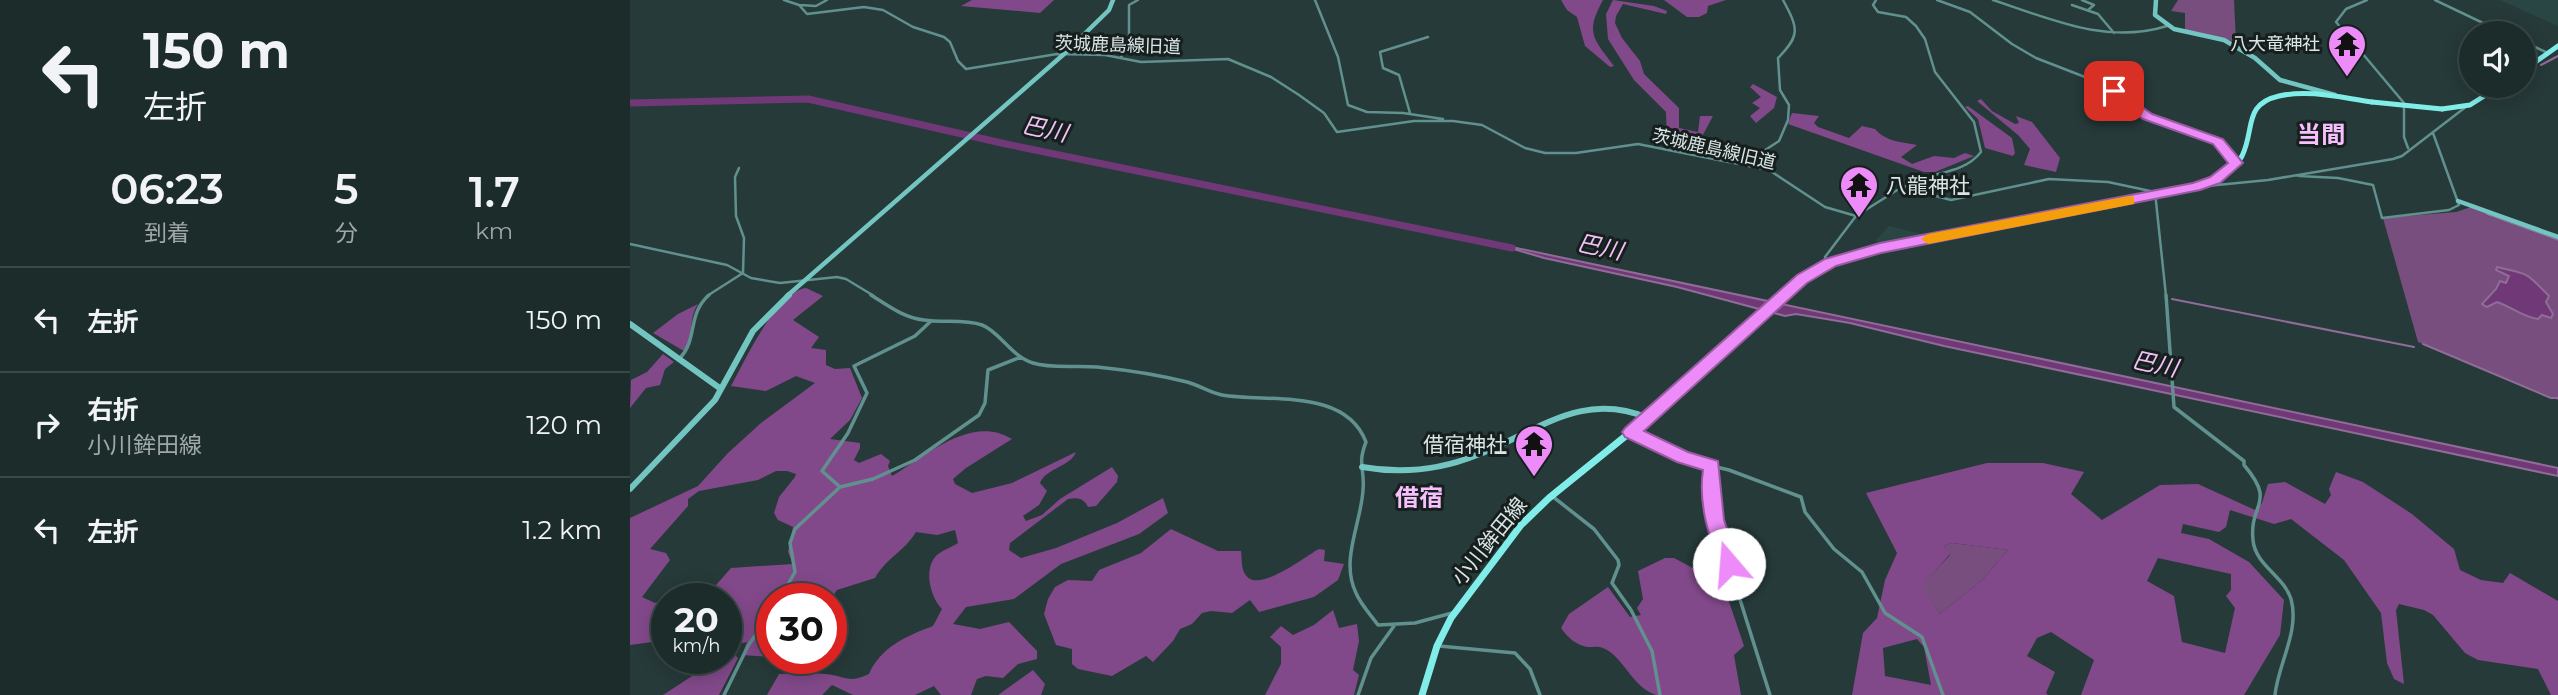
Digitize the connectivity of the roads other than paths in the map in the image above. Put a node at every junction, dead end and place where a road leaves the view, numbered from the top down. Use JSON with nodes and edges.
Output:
{"nodes":[{"id":1,"x":785,"y":0,"type":"edge"},
{"id":2,"x":827,"y":0,"type":"edge"},
{"id":3,"x":1113,"y":0,"type":"edge"},
{"id":4,"x":1138,"y":0,"type":"edge"},
{"id":5,"x":1315,"y":0,"type":"edge"},
{"id":6,"x":1783,"y":0,"type":"edge"},
{"id":7,"x":1875,"y":0,"type":"edge"},
{"id":8,"x":1937,"y":0,"type":"edge"},
{"id":9,"x":1993,"y":0,"type":"edge"},
{"id":10,"x":2082,"y":0,"type":"edge"},
{"id":11,"x":2156,"y":0,"type":"edge"},
{"id":12,"x":2367,"y":0,"type":"edge"},
{"id":13,"x":2435,"y":0,"type":"edge"},
{"id":14,"x":799,"y":5,"type":"junction"},
{"id":15,"x":2072,"y":5,"type":"dead end"},
{"id":16,"x":2088,"y":9,"type":"junction"},
{"id":17,"x":2479,"y":21,"type":"edge"},
{"id":18,"x":2167,"y":26,"type":"junction"},
{"id":19,"x":2114,"y":33,"type":"junction"},
{"id":20,"x":1428,"y":37,"type":"dead end"},
{"id":21,"x":2558,"y":46,"type":"edge"},
{"id":22,"x":2536,"y":48,"type":"edge"},
{"id":23,"x":2548,"y":53,"type":"junction"},
{"id":24,"x":1064,"y":54,"type":"junction"},
{"id":25,"x":1121,"y":58,"type":"junction"},
{"id":26,"x":2536,"y":62,"type":"edge"},
{"id":27,"x":2480,"y":98,"type":"edge"},
{"id":28,"x":2342,"y":99,"type":"junction"},
{"id":29,"x":2467,"y":106,"type":"junction"},
{"id":30,"x":1410,"y":113,"type":"junction"},
{"id":31,"x":1453,"y":121,"type":"junction"},
{"id":32,"x":2433,"y":133,"type":"junction"},
{"id":33,"x":2408,"y":148,"type":"junction"},
{"id":34,"x":2237,"y":163,"type":"junction"},
{"id":35,"x":1751,"y":166,"type":"junction"},
{"id":36,"x":739,"y":168,"type":"dead end"},
{"id":37,"x":2293,"y":175,"type":"junction"},
{"id":38,"x":1905,"y":187,"type":"junction"},
{"id":39,"x":2195,"y":187,"type":"junction"},
{"id":40,"x":2157,"y":195,"type":"junction"},
{"id":41,"x":2458,"y":201,"type":"junction"},
{"id":42,"x":1856,"y":216,"type":"junction"},
{"id":43,"x":2558,"y":237,"type":"edge"},
{"id":44,"x":630,"y":244,"type":"edge"},
{"id":45,"x":1828,"y":264,"type":"junction"},
{"id":46,"x":743,"y":273,"type":"junction"},
{"id":47,"x":802,"y":283,"type":"junction"},
{"id":48,"x":930,"y":322,"type":"junction"},
{"id":49,"x":630,"y":324,"type":"edge"},
{"id":50,"x":1021,"y":356,"type":"junction"},
{"id":51,"x":680,"y":358,"type":"junction"},
{"id":52,"x":721,"y":389,"type":"junction"},
{"id":53,"x":1648,"y":418,"type":"junction"},
{"id":54,"x":1631,"y":432,"type":"junction"},
{"id":55,"x":1712,"y":466,"type":"junction"},
{"id":56,"x":1362,"y":467,"type":"junction"},
{"id":57,"x":839,"y":487,"type":"junction"},
{"id":58,"x":630,"y":489,"type":"edge"},
{"id":59,"x":1552,"y":496,"type":"junction"},
{"id":60,"x":789,"y":583,"type":"edge"},
{"id":61,"x":1454,"y":614,"type":"junction"},
{"id":62,"x":1394,"y":626,"type":"junction"},
{"id":63,"x":756,"y":634,"type":"edge"},
{"id":64,"x":1437,"y":646,"type":"junction"},
{"id":65,"x":724,"y":695,"type":"edge"},
{"id":66,"x":1357,"y":695,"type":"edge"},
{"id":67,"x":1422,"y":695,"type":"edge"},
{"id":68,"x":1540,"y":695,"type":"edge"},
{"id":69,"x":1660,"y":695,"type":"edge"},
{"id":70,"x":1770,"y":695,"type":"edge"},
{"id":71,"x":1944,"y":695,"type":"edge"},
{"id":72,"x":2275,"y":695,"type":"edge"}],
"edges":[{"from":1,"to":14,"type":"street","name":"茨城鹿島線旧道"},
{"from":2,"to":14,"type":"street"},
{"from":3,"to":24,"type":"street"},
{"from":4,"to":25,"type":"street"},
{"from":5,"to":30,"type":"street"},
{"from":6,"to":35,"type":"street"},
{"from":7,"to":38,"type":"street"},
{"from":8,"to":34,"type":"street"},
{"from":9,"to":19,"type":"street"},
{"from":10,"to":16,"type":"street"},
{"from":11,"to":18,"type":"street"},
{"from":12,"to":33,"type":"street"},
{"from":13,"to":17,"type":"street"},
{"from":14,"to":24,"type":"street","name":"茨城鹿島線旧道"},
{"from":15,"to":16,"type":"street"},
{"from":16,"to":19,"type":"street"},
{"from":18,"to":19,"type":"street"},
{"from":18,"to":28,"type":"street"},
{"from":20,"to":30,"type":"street"},
{"from":21,"to":23,"type":"main road"},
{"from":22,"to":23,"type":"street"},
{"from":23,"to":26,"type":"main road"},
{"from":24,"to":25,"type":"street","name":"茨城鹿島線旧道"},
{"from":24,"to":47,"type":"street"},
{"from":25,"to":31,"type":"street","name":"茨城鹿島線旧道"},
{"from":27,"to":29,"type":"main road"},
{"from":28,"to":29,"type":"main road","bridge":true},
{"from":28,"to":34,"type":"main road"},
{"from":29,"to":32,"type":"street"},
{"from":30,"to":31,"type":"street"},
{"from":31,"to":35,"type":"street","name":"茨城鹿島線旧道"},
{"from":32,"to":33,"type":"street"},
{"from":32,"to":41,"type":"street"},
{"from":33,"to":37,"type":"street"},
{"from":34,"to":39,"type":"main road","name":"小川鉾田線"},
{"from":35,"to":42,"type":"street","name":"茨城鹿島線旧道"},
{"from":36,"to":46,"type":"street"},
{"from":37,"to":39,"type":"street"},
{"from":37,"to":41,"type":"street"},
{"from":38,"to":40,"type":"street"},
{"from":38,"to":42,"type":"street"},
{"from":39,"to":40,"type":"main road","name":"小川鉾田線"},
{"from":40,"to":45,"type":"main road","name":"小川鉾田線"},
{"from":40,"to":72,"type":"street"},
{"from":41,"to":43,"type":"street"},
{"from":42,"to":45,"type":"street"},
{"from":44,"to":46,"type":"street"},
{"from":45,"to":53,"type":"main road","name":"小川鉾田線"},
{"from":46,"to":47,"type":"street"},
{"from":46,"to":51,"type":"street"},
{"from":47,"to":48,"type":"street"},
{"from":47,"to":52,"type":"street"},
{"from":48,"to":50,"type":"street"},
{"from":48,"to":57,"type":"street"},
{"from":49,"to":51,"type":"street"},
{"from":50,"to":56,"type":"street"},
{"from":50,"to":57,"type":"street"},
{"from":51,"to":52,"type":"street"},
{"from":52,"to":58,"type":"street"},
{"from":53,"to":54,"type":"main road","name":"小川鉾田線"},
{"from":53,"to":56,"type":"street"},
{"from":54,"to":55,"type":"street"},
{"from":54,"to":59,"type":"main road","name":"小川鉾田線"},
{"from":55,"to":70,"type":"street"},
{"from":55,"to":71,"type":"street"},
{"from":56,"to":62,"type":"street"},
{"from":57,"to":60,"type":"street"},
{"from":59,"to":61,"type":"main road","name":"小川鉾田線"},
{"from":59,"to":69,"type":"street"},
{"from":61,"to":62,"type":"street"},
{"from":61,"to":64,"type":"main road","name":"小川鉾田線"},
{"from":62,"to":66,"type":"street"},
{"from":63,"to":65,"type":"street"},
{"from":64,"to":67,"type":"main road","name":"小川鉾田線"},
{"from":64,"to":68,"type":"street"}]}
